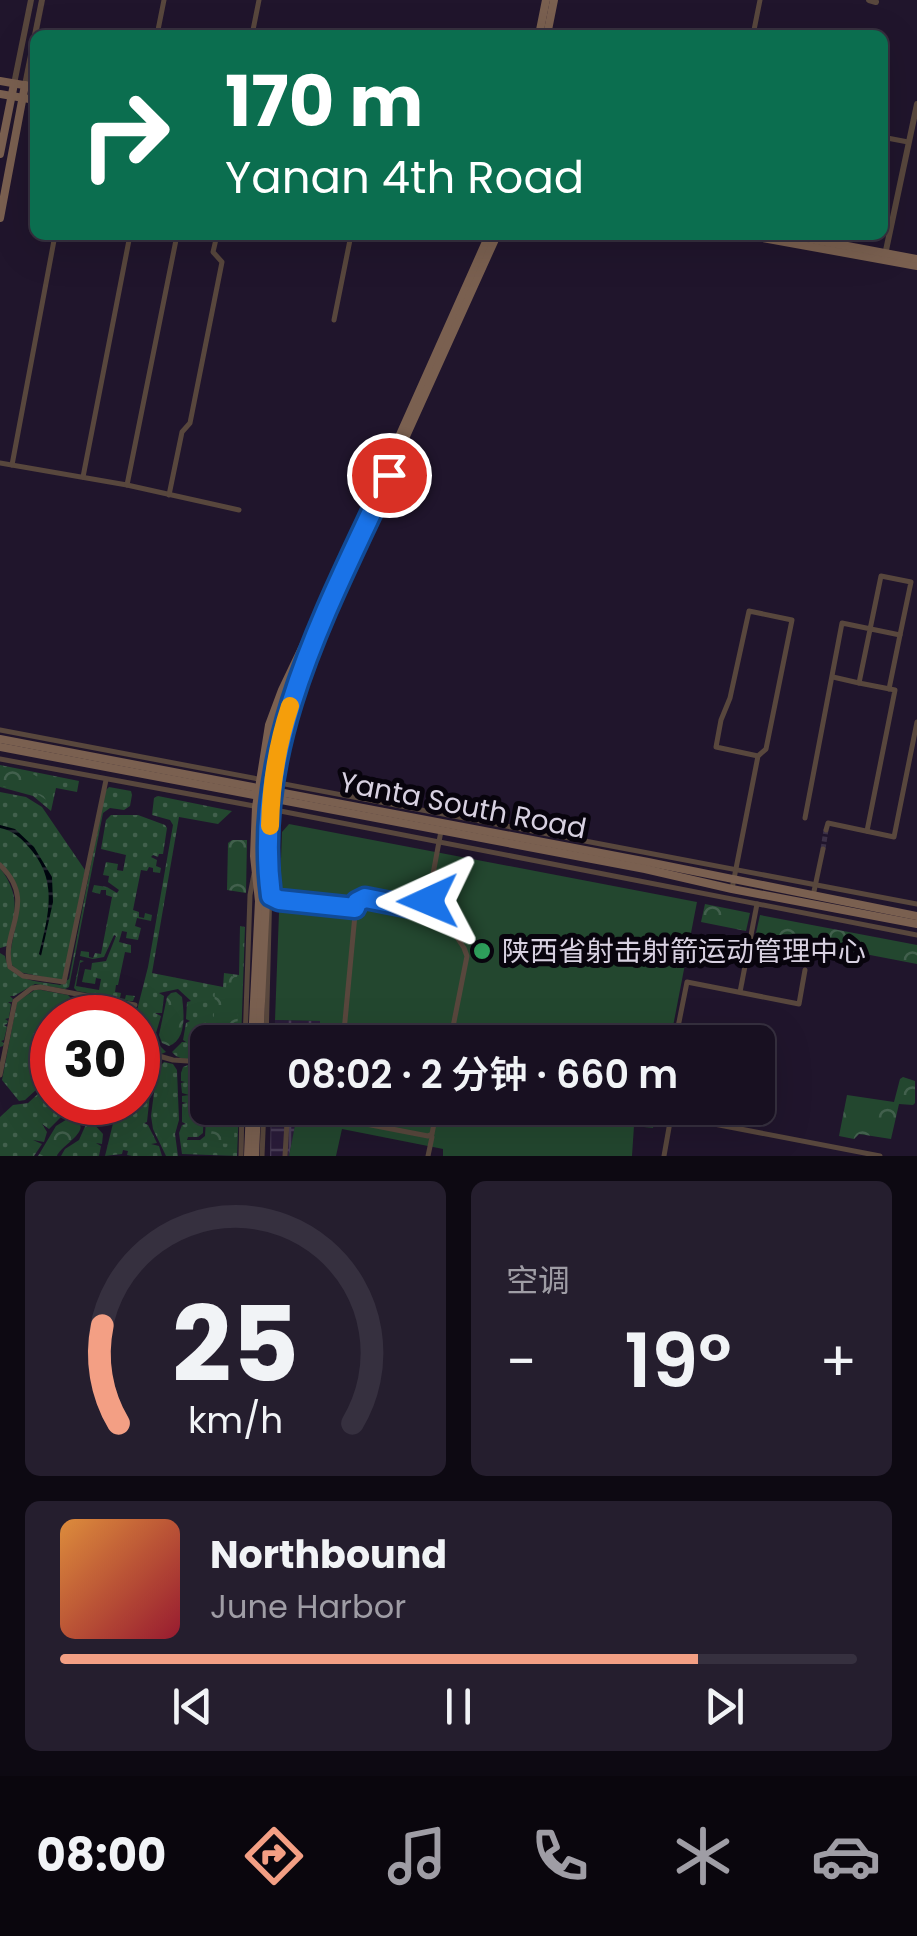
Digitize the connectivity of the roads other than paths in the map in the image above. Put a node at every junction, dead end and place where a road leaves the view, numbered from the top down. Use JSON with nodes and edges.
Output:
{"nodes":[{"id":1,"x":31,"y":0,"type":"edge"},
{"id":2,"x":42,"y":0,"type":"edge"},
{"id":3,"x":164,"y":0,"type":"edge"},
{"id":4,"x":260,"y":0,"type":"edge"},
{"id":5,"x":550,"y":0,"type":"edge"},
{"id":6,"x":760,"y":0,"type":"edge"},
{"id":7,"x":38,"y":30,"type":"edge"},
{"id":8,"x":159,"y":30,"type":"edge"},
{"id":9,"x":253,"y":30,"type":"edge"},
{"id":10,"x":541,"y":30,"type":"edge"},
{"id":11,"x":547,"y":30,"type":"edge"},
{"id":12,"x":755,"y":30,"type":"edge"},
{"id":13,"x":0,"y":81,"type":"edge"},
{"id":14,"x":14,"y":84,"type":"junction"},
{"id":15,"x":30,"y":86,"type":"edge"},
{"id":16,"x":0,"y":94,"type":"edge"},
{"id":17,"x":11,"y":96,"type":"junction"},
{"id":18,"x":23,"y":98,"type":"junction"},
{"id":19,"x":30,"y":99,"type":"edge"},
{"id":20,"x":917,"y":104,"type":"edge"},
{"id":21,"x":888,"y":138,"type":"edge"},
{"id":22,"x":908,"y":142,"type":"junction"},
{"id":23,"x":0,"y":154,"type":"edge"},
{"id":24,"x":0,"y":218,"type":"edge"},
{"id":25,"x":54,"y":240,"type":"edge"},
{"id":26,"x":129,"y":240,"type":"edge"},
{"id":27,"x":176,"y":240,"type":"edge"},
{"id":28,"x":216,"y":240,"type":"edge"},
{"id":29,"x":350,"y":240,"type":"edge"},
{"id":30,"x":487,"y":240,"type":"edge"},
{"id":31,"x":495,"y":240,"type":"edge"},
{"id":32,"x":778,"y":240,"type":"edge"},
{"id":33,"x":812,"y":240,"type":"edge"},
{"id":34,"x":885,"y":257,"type":"junction"},
{"id":35,"x":917,"y":263,"type":"edge"},
{"id":36,"x":334,"y":320,"type":"dead end"},
{"id":37,"x":0,"y":463,"type":"edge"},
{"id":38,"x":12,"y":465,"type":"junction"},
{"id":39,"x":83,"y":477,"type":"junction"},
{"id":40,"x":127,"y":485,"type":"junction"},
{"id":41,"x":169,"y":494,"type":"junction"},
{"id":42,"x":239,"y":510,"type":"dead end"},
{"id":43,"x":870,"y":629,"type":"junction"},
{"id":44,"x":900,"y":635,"type":"junction"},
{"id":45,"x":832,"y":677,"type":"junction"},
{"id":46,"x":860,"y":682,"type":"junction"},
{"id":47,"x":889,"y":689,"type":"junction"},
{"id":48,"x":917,"y":722,"type":"edge"},
{"id":49,"x":0,"y":730,"type":"edge"},
{"id":50,"x":0,"y":739,"type":"edge"},
{"id":51,"x":0,"y":747,"type":"edge"},
{"id":52,"x":84,"y":754,"type":"junction"},
{"id":53,"x":758,"y":756,"type":"junction"},
{"id":54,"x":0,"y":759,"type":"edge"},
{"id":55,"x":81,"y":775,"type":"junction"},
{"id":56,"x":106,"y":780,"type":"junction"},
{"id":57,"x":273,"y":780,"type":"junction"},
{"id":58,"x":258,"y":787,"type":"junction"},
{"id":59,"x":271,"y":795,"type":"junction"},
{"id":60,"x":256,"y":807,"type":"junction"},
{"id":61,"x":270,"y":810,"type":"junction"},
{"id":62,"x":805,"y":818,"type":"dead end"},
{"id":63,"x":826,"y":830,"type":"dead end"},
{"id":64,"x":441,"y":831,"type":"junction"},
{"id":65,"x":867,"y":831,"type":"junction"},
{"id":66,"x":439,"y":842,"type":"junction"},
{"id":67,"x":823,"y":849,"type":"tunnel mouth"},
{"id":68,"x":0,"y":865,"type":"edge"},
{"id":69,"x":736,"y":869,"type":"junction"},
{"id":70,"x":268,"y":872,"type":"junction"},
{"id":71,"x":816,"y":884,"type":"junction"},
{"id":72,"x":733,"y":885,"type":"junction"},
{"id":73,"x":271,"y":896,"type":"junction"},
{"id":74,"x":813,"y":896,"type":"junction"},
{"id":75,"x":428,"y":901,"type":"junction"},
{"id":76,"x":757,"y":904,"type":"junction"},
{"id":77,"x":917,"y":904,"type":"edge"},
{"id":78,"x":355,"y":908,"type":"junction"},
{"id":79,"x":416,"y":908,"type":"junction"},
{"id":80,"x":438,"y":912,"type":"junction"},
{"id":81,"x":460,"y":917,"type":"dead end"},
{"id":82,"x":917,"y":920,"type":"edge"},
{"id":83,"x":917,"y":935,"type":"edge"},
{"id":84,"x":805,"y":970,"type":"dead end"},
{"id":85,"x":740,"y":992,"type":"junction"},
{"id":86,"x":85,"y":995,"type":"edge"},
{"id":87,"x":256,"y":1025,"type":"edge"},
{"id":88,"x":257,"y":1025,"type":"edge"},
{"id":89,"x":258,"y":1025,"type":"edge"},
{"id":90,"x":345,"y":1025,"type":"edge"},
{"id":91,"x":453,"y":1025,"type":"edge"},
{"id":92,"x":678,"y":1025,"type":"edge"},
{"id":93,"x":160,"y":1057,"type":"edge"},
{"id":94,"x":190,"y":1061,"type":"edge"},
{"id":95,"x":0,"y":1074,"type":"edge"},
{"id":96,"x":252,"y":1125,"type":"edge"},
{"id":97,"x":252,"y":1125,"type":"edge"},
{"id":98,"x":286,"y":1125,"type":"edge"},
{"id":99,"x":372,"y":1125,"type":"edge"},
{"id":100,"x":434,"y":1125,"type":"edge"},
{"id":101,"x":432,"y":1134,"type":"junction"},
{"id":102,"x":251,"y":1156,"type":"edge"},
{"id":103,"x":285,"y":1156,"type":"edge"},
{"id":104,"x":428,"y":1156,"type":"edge"},
{"id":105,"x":664,"y":1156,"type":"edge"},
{"id":106,"x":880,"y":1156,"type":"edge"}],
"edges":[{"from":1,"to":14,"type":"street"},
{"from":2,"to":7,"type":"street"},
{"from":3,"to":8,"type":"street"},
{"from":4,"to":9,"type":"street"},
{"from":5,"to":10,"type":"main road"},
{"from":5,"to":11,"type":"main road"},
{"from":6,"to":12,"type":"street"},
{"from":13,"to":14,"type":"main road"},
{"from":14,"to":15,"type":"main road"},
{"from":14,"to":17,"type":"main road"},
{"from":15,"to":18,"type":"main road"},
{"from":16,"to":17,"type":"main road"},
{"from":17,"to":18,"type":"main road"},
{"from":17,"to":23,"type":"main road"},
{"from":18,"to":19,"type":"main road"},
{"from":18,"to":24,"type":"main road"},
{"from":20,"to":22,"type":"street"},
{"from":21,"to":22,"type":"street"},
{"from":22,"to":34,"type":"street"},
{"from":25,"to":38,"type":"street"},
{"from":26,"to":39,"type":"street"},
{"from":27,"to":40,"type":"street"},
{"from":28,"to":41,"type":"street"},
{"from":29,"to":36,"type":"street"},
{"from":30,"to":58,"type":"main road"},
{"from":31,"to":57,"type":"main road"},
{"from":32,"to":34,"type":"main road"},
{"from":33,"to":34,"type":"main road"},
{"from":34,"to":35,"type":"main road"},
{"from":37,"to":38,"type":"street"},
{"from":38,"to":39,"type":"street"},
{"from":39,"to":40,"type":"street"},
{"from":40,"to":41,"type":"street"},
{"from":41,"to":42,"type":"street"},
{"from":43,"to":44,"type":"street"},
{"from":43,"to":44,"type":"street"},
{"from":43,"to":45,"type":"street"},
{"from":43,"to":46,"type":"street"},
{"from":44,"to":47,"type":"street"},
{"from":45,"to":46,"type":"street"},
{"from":45,"to":62,"type":"street"},
{"from":46,"to":47,"type":"street"},
{"from":47,"to":65,"type":"street"},
{"from":48,"to":65,"type":"street"},
{"from":49,"to":52,"type":"street"},
{"from":50,"to":52,"type":"main road","name":"Yanta South Road"},
{"from":51,"to":52,"type":"main road","name":"Yanta South Road"},
{"from":52,"to":55,"type":"street"},
{"from":52,"to":58,"type":"main road","name":"Yanta South Road"},
{"from":52,"to":58,"type":"street"},
{"from":53,"to":53,"type":"street"},
{"from":53,"to":69,"type":"street"},
{"from":54,"to":55,"type":"street"},
{"from":55,"to":56,"type":"street"},
{"from":56,"to":60,"type":"street"},
{"from":56,"to":68,"type":"street"},
{"from":57,"to":58,"type":"street"},
{"from":57,"to":59,"type":"main road"},
{"from":57,"to":69,"type":"street"},
{"from":58,"to":59,"type":"main road","name":"Yanta South Road"},
{"from":58,"to":60,"type":"main road"},
{"from":59,"to":61,"type":"main road"},
{"from":59,"to":64,"type":"main road","name":"Yanta South Road"},
{"from":59,"to":72,"type":"main road","name":"Yanta South Road"},
{"from":60,"to":61,"type":"street"},
{"from":60,"to":87,"type":"main road"},
{"from":61,"to":66,"type":"street"},
{"from":61,"to":70,"type":"main road"},
{"from":63,"to":65,"type":"street"},
{"from":64,"to":66,"type":"street"},
{"from":64,"to":72,"type":"main road","name":"Yanta South Road"},
{"from":66,"to":75,"type":"street"},
{"from":66,"to":76,"type":"street"},
{"from":67,"to":71,"type":"street"},
{"from":69,"to":71,"type":"street"},
{"from":69,"to":72,"type":"street"},
{"from":70,"to":73,"type":"street"},
{"from":70,"to":88,"type":"main road"},
{"from":71,"to":74,"type":"street"},
{"from":71,"to":77,"type":"street"},
{"from":72,"to":74,"type":"main road","name":"Yanta South Road"},
{"from":72,"to":82,"type":"main road","name":"Yanta South Road"},
{"from":73,"to":78,"type":"street"},
{"from":73,"to":89,"type":"street"},
{"from":74,"to":82,"type":"main road","name":"Yanta South Road"},
{"from":75,"to":79,"type":"street"},
{"from":75,"to":80,"type":"street"},
{"from":76,"to":83,"type":"street"},
{"from":76,"to":85,"type":"street"},
{"from":78,"to":79,"type":"street"},
{"from":78,"to":90,"type":"street"},
{"from":79,"to":80,"type":"street"},
{"from":80,"to":81,"type":"street"},
{"from":80,"to":91,"type":"street"},
{"from":84,"to":85,"type":"street"},
{"from":85,"to":92,"type":"street"},
{"from":86,"to":95,"type":"street"},
{"from":93,"to":94,"type":"street"},
{"from":96,"to":102,"type":"main road"},
{"from":97,"to":102,"type":"street"},
{"from":98,"to":103,"type":"street"},
{"from":99,"to":101,"type":"street"},
{"from":100,"to":101,"type":"street"},
{"from":101,"to":104,"type":"street"},
{"from":105,"to":106,"type":"street"}]}
